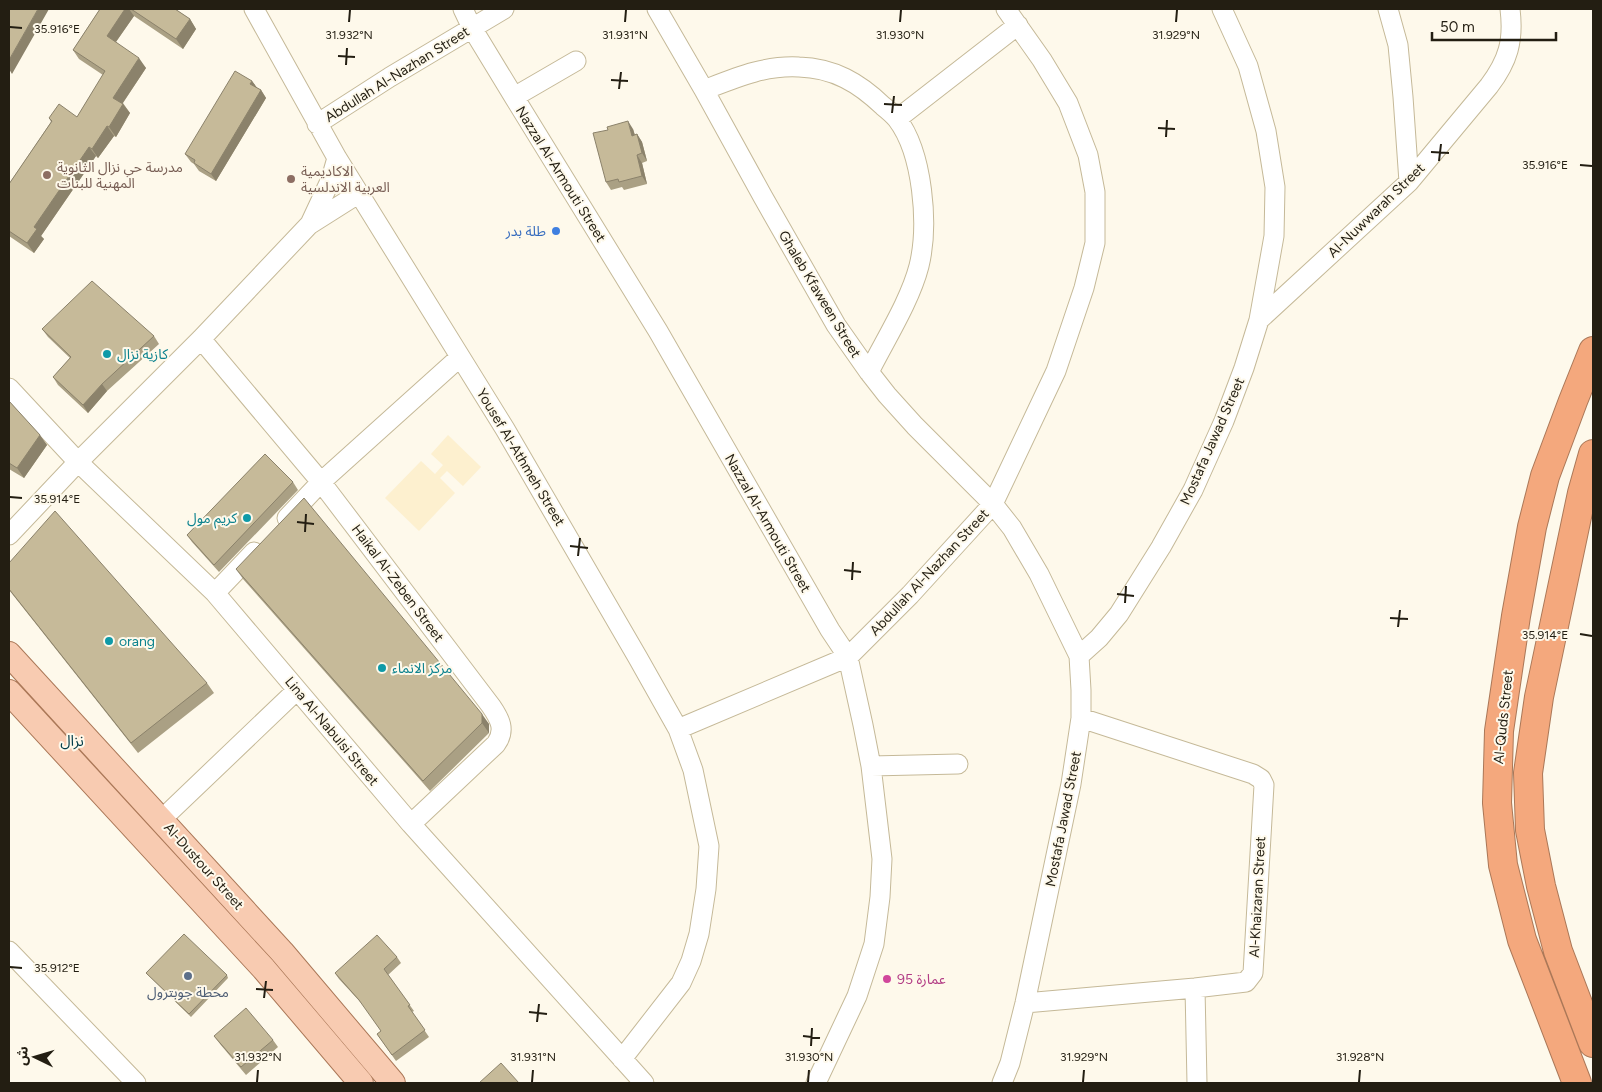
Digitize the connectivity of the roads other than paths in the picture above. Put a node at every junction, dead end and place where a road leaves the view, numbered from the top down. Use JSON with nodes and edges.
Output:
{"nodes":[{"id":1,"x":254,"y":9,"type":"edge"},
{"id":2,"x":462,"y":9,"type":"edge"},
{"id":3,"x":504,"y":9,"type":"edge"},
{"id":4,"x":657,"y":9,"type":"edge"},
{"id":5,"x":1006,"y":9,"type":"edge"},
{"id":6,"x":1222,"y":9,"type":"edge"},
{"id":7,"x":1388,"y":9,"type":"edge"},
{"id":8,"x":1510,"y":9,"type":"edge"},
{"id":9,"x":1018,"y":25,"type":"junction"},
{"id":10,"x":472,"y":28,"type":"junction"},
{"id":11,"x":576,"y":61,"type":"dead end"},
{"id":12,"x":704,"y":90,"type":"junction"},
{"id":13,"x":514,"y":97,"type":"junction"},
{"id":14,"x":897,"y":119,"type":"junction"},
{"id":15,"x":317,"y":124,"type":"junction"},
{"id":16,"x":337,"y":158,"type":"junction"},
{"id":17,"x":1409,"y":182,"type":"junction"},
{"id":18,"x":358,"y":194,"type":"junction"},
{"id":19,"x":309,"y":225,"type":"junction"},
{"id":20,"x":1259,"y":320,"type":"junction"},
{"id":21,"x":201,"y":339,"type":"junction"},
{"id":22,"x":1593,"y":351,"type":"edge"},
{"id":23,"x":460,"y":357,"type":"junction"},
{"id":24,"x":869,"y":372,"type":"junction"},
{"id":25,"x":9,"y":388,"type":"edge"},
{"id":26,"x":1593,"y":454,"type":"edge"},
{"id":27,"x":78,"y":462,"type":"junction"},
{"id":28,"x":321,"y":482,"type":"junction"},
{"id":29,"x":993,"y":504,"type":"junction"},
{"id":30,"x":9,"y":536,"type":"edge"},
{"id":31,"x":215,"y":593,"type":"junction"},
{"id":32,"x":9,"y":654,"type":"edge"},
{"id":33,"x":1079,"y":656,"type":"junction"},
{"id":34,"x":848,"y":657,"type":"junction"},
{"id":35,"x":297,"y":690,"type":"junction"},
{"id":36,"x":9,"y":692,"type":"edge"},
{"id":37,"x":1080,"y":718,"type":"junction"},
{"id":38,"x":678,"y":729,"type":"junction"},
{"id":39,"x":958,"y":764,"type":"dead end"},
{"id":40,"x":871,"y":766,"type":"junction"},
{"id":41,"x":162,"y":819,"type":"junction"},
{"id":42,"x":411,"y":824,"type":"junction"},
{"id":43,"x":9,"y":951,"type":"edge"},
{"id":44,"x":1195,"y":988,"type":"junction"},
{"id":45,"x":1025,"y":1003,"type":"junction"},
{"id":46,"x":1593,"y":1043,"type":"edge"},
{"id":47,"x":622,"y":1059,"type":"junction"},
{"id":48,"x":351,"y":1080,"type":"edge"},
{"id":49,"x":136,"y":1083,"type":"edge"},
{"id":50,"x":394,"y":1083,"type":"edge"},
{"id":51,"x":644,"y":1083,"type":"edge"},
{"id":52,"x":816,"y":1083,"type":"edge"},
{"id":53,"x":1002,"y":1083,"type":"edge"},
{"id":54,"x":1197,"y":1083,"type":"edge"},
{"id":55,"x":1577,"y":1083,"type":"edge"}],
"edges":[{"from":1,"to":15,"type":"street","name":"Yousef Al-Athmeh Street"},
{"from":2,"to":10,"type":"street","name":"Nazzal Al-Armouti Street"},
{"from":3,"to":10,"type":"street","name":"Abdullah Al-Nazhan Street"},
{"from":4,"to":12,"type":"street","name":"Ghaleb Kfaween Street"},
{"from":5,"to":9,"type":"street","name":"Abdullah Al-Nazhan Street"},
{"from":6,"to":20,"type":"street","name":"Mostafa Jawad Street"},
{"from":7,"to":17,"type":"street"},
{"from":8,"to":17,"type":"street","name":"Al-Nuwwarah Street"},
{"from":9,"to":14,"type":"street"},
{"from":9,"to":29,"type":"street","name":"Abdullah Al-Nazhan Street"},
{"from":10,"to":13,"type":"street","name":"Nazzal Al-Armouti Street"},
{"from":10,"to":15,"type":"street","name":"Abdullah Al-Nazhan Street"},
{"from":11,"to":13,"type":"street"},
{"from":12,"to":14,"type":"street"},
{"from":12,"to":24,"type":"street","name":"Ghaleb Kfaween Street"},
{"from":13,"to":34,"type":"street","name":"Nazzal Al-Armouti Street"},
{"from":14,"to":24,"type":"street"},
{"from":15,"to":16,"type":"street","name":"Yousef Al-Athmeh Street"},
{"from":16,"to":18,"type":"street","name":"Yousef Al-Athmeh Street"},
{"from":16,"to":19,"type":"street"},
{"from":17,"to":20,"type":"street","name":"Al-Nuwwarah Street"},
{"from":18,"to":19,"type":"street"},
{"from":18,"to":23,"type":"street","name":"Yousef Al-Athmeh Street"},
{"from":19,"to":21,"type":"street"},
{"from":20,"to":33,"type":"street","name":"Mostafa Jawad Street"},
{"from":21,"to":27,"type":"street"},
{"from":21,"to":28,"type":"street","name":"Haikal Al-Zeben Street"},
{"from":22,"to":55,"type":"highway","name":"Al-Quds Street"},
{"from":23,"to":28,"type":"street"},
{"from":23,"to":38,"type":"street","name":"Yousef Al-Athmeh Street"},
{"from":24,"to":29,"type":"street","name":"Ghaleb Kfaween Street"},
{"from":25,"to":27,"type":"street","name":"Lina Al-Nabulsi Street"},
{"from":26,"to":46,"type":"highway"},
{"from":27,"to":30,"type":"street"},
{"from":27,"to":31,"type":"street","name":"Lina Al-Nabulsi Street"},
{"from":28,"to":31,"type":"street"},
{"from":28,"to":42,"type":"street","name":"Haikal Al-Zeben Street"},
{"from":29,"to":33,"type":"street","name":"Ghaleb Kfaween Street"},
{"from":29,"to":34,"type":"street","name":"Abdullah Al-Nazhan Street"},
{"from":31,"to":35,"type":"street","name":"Lina Al-Nabulsi Street"},
{"from":32,"to":41,"type":"main road","name":"Al-Dustour Street"},
{"from":33,"to":37,"type":"street","name":"Mostafa Jawad Street"},
{"from":34,"to":38,"type":"street","name":"Abdullah Al-Nazhan Street"},
{"from":34,"to":40,"type":"street","name":"Nazzal Al-Armouti Street"},
{"from":35,"to":41,"type":"street"},
{"from":35,"to":42,"type":"street","name":"Lina Al-Nabulsi Street"},
{"from":36,"to":48,"type":"main road","name":"Al-Dustour Street"},
{"from":37,"to":44,"type":"street","name":"Al-Khaizaran Street"},
{"from":37,"to":45,"type":"street","name":"Mostafa Jawad Street"},
{"from":38,"to":47,"type":"street","name":"Yousef Al-Athmeh Street"},
{"from":39,"to":40,"type":"street"},
{"from":40,"to":52,"type":"street","name":"Nazzal Al-Armouti Street"},
{"from":41,"to":50,"type":"main road","name":"Al-Dustour Street"},
{"from":42,"to":47,"type":"street","name":"Lina Al-Nabulsi Street"},
{"from":43,"to":49,"type":"street"},
{"from":44,"to":45,"type":"street","name":"Al-Khaizaran Street"},
{"from":44,"to":54,"type":"street"},
{"from":45,"to":53,"type":"street","name":"Mostafa Jawad Street"},
{"from":47,"to":51,"type":"street","name":"Lina Al-Nabulsi Street"}]}
